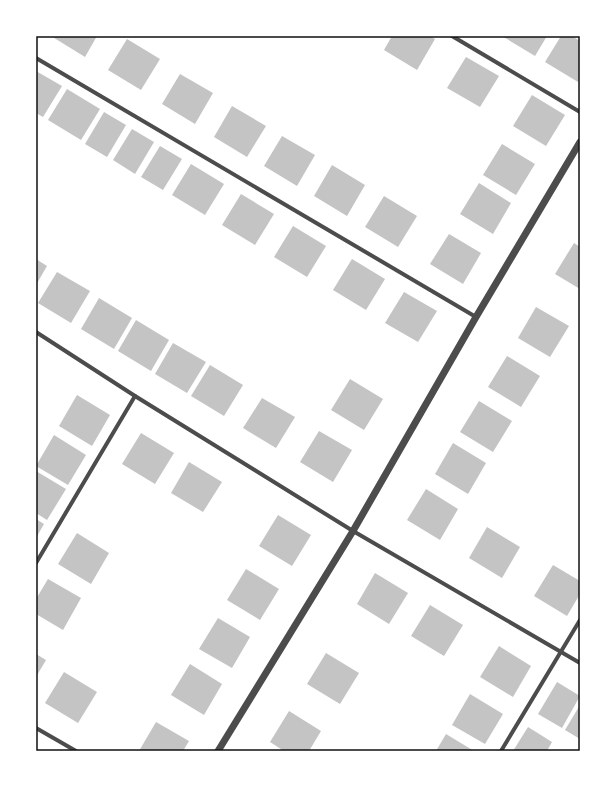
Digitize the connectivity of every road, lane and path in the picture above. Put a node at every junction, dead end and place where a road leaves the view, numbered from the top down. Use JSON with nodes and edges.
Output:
{"nodes":[{"id":1,"x":452,"y":36,"type":"edge"},
{"id":2,"x":36,"y":58,"type":"edge"},
{"id":3,"x":580,"y":112,"type":"edge"},
{"id":4,"x":580,"y":142,"type":"edge"},
{"id":5,"x":476,"y":317,"type":"junction"},
{"id":6,"x":36,"y":332,"type":"edge"},
{"id":7,"x":135,"y":396,"type":"junction"},
{"id":8,"x":353,"y":531,"type":"junction"},
{"id":9,"x":36,"y":563,"type":"edge"},
{"id":10,"x":580,"y":620,"type":"edge"},
{"id":11,"x":561,"y":652,"type":"junction"},
{"id":12,"x":580,"y":663,"type":"edge"},
{"id":13,"x":36,"y":728,"type":"edge"},
{"id":14,"x":76,"y":751,"type":"edge"},
{"id":15,"x":218,"y":751,"type":"edge"},
{"id":16,"x":501,"y":751,"type":"edge"}],
"edges":[{"from":1,"to":3,"type":"street"},
{"from":2,"to":5,"type":"street"},
{"from":4,"to":5,"type":"street"},
{"from":5,"to":8,"type":"street"},
{"from":6,"to":7,"type":"street"},
{"from":7,"to":8,"type":"street"},
{"from":7,"to":9,"type":"street"},
{"from":8,"to":11,"type":"street"},
{"from":8,"to":15,"type":"street"},
{"from":10,"to":11,"type":"street"},
{"from":11,"to":12,"type":"street"},
{"from":11,"to":16,"type":"street"},
{"from":13,"to":14,"type":"street"}]}
